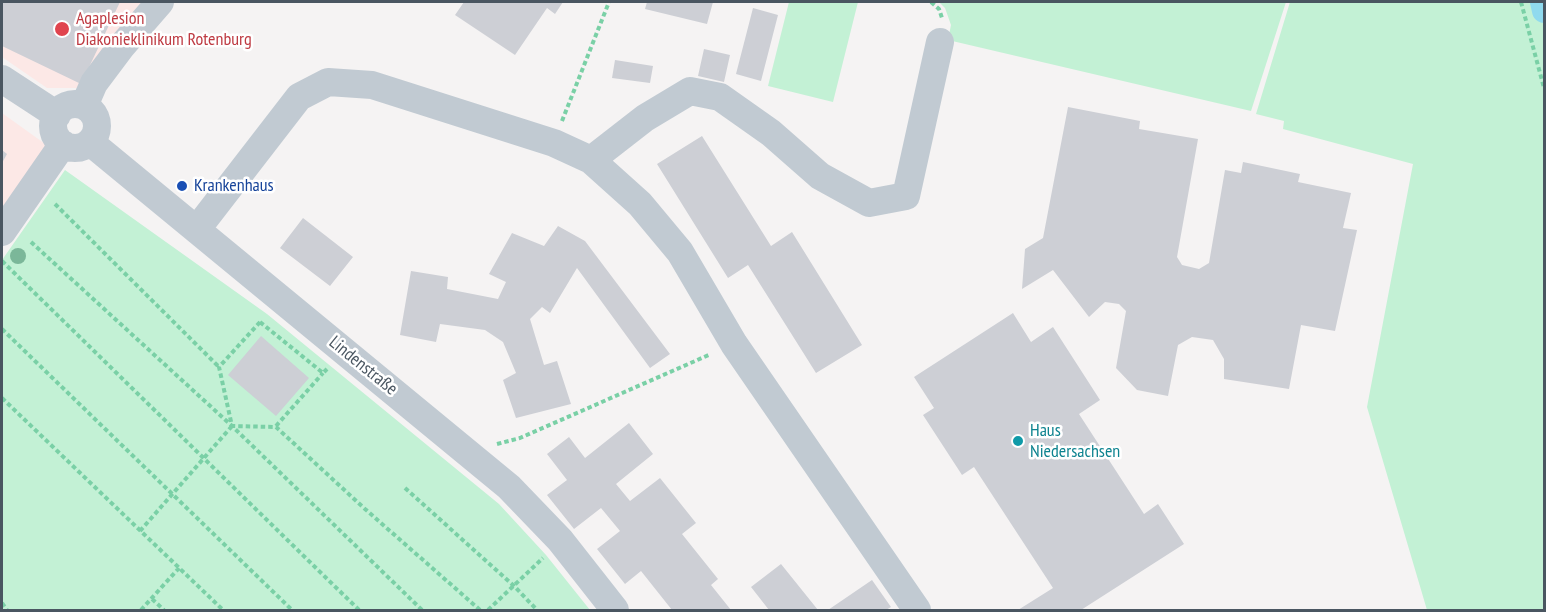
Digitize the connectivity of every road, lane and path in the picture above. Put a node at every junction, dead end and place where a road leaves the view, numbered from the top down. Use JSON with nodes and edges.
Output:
{"nodes":[{"id":1,"x":160,"y":2,"type":"edge"},
{"id":2,"x":609,"y":2,"type":"edge"},
{"id":3,"x":1521,"y":2,"type":"edge"},
{"id":4,"x":940,"y":42,"type":"dead end"},
{"id":5,"x":2,"y":80,"type":"edge"},
{"id":6,"x":1545,"y":88,"type":"edge"},
{"id":7,"x":84,"y":106,"type":"junction"},
{"id":8,"x":57,"y":115,"type":"junction"},
{"id":9,"x":76,"y":143,"type":"junction"},
{"id":10,"x":554,"y":143,"type":"junction"},
{"id":11,"x":591,"y":160,"type":"junction"},
{"id":12,"x":55,"y":204,"type":"dead end"},
{"id":13,"x":197,"y":230,"type":"junction"},
{"id":14,"x":2,"y":232,"type":"edge"},
{"id":15,"x":31,"y":242,"type":"dead end"},
{"id":16,"x":2,"y":261,"type":"edge"},
{"id":17,"x":260,"y":322,"type":"dead end"},
{"id":18,"x":2,"y":328,"type":"edge"},
{"id":19,"x":734,"y":344,"type":"junction"},
{"id":20,"x":219,"y":367,"type":"junction"},
{"id":21,"x":323,"y":373,"type":"dead end"},
{"id":22,"x":2,"y":398,"type":"edge"},
{"id":23,"x":232,"y":426,"type":"junction"},
{"id":24,"x":276,"y":427,"type":"junction"},
{"id":25,"x":467,"y":452,"type":"junction"},
{"id":26,"x":204,"y":458,"type":"junction"},
{"id":27,"x":405,"y":488,"type":"dead end"},
{"id":28,"x":172,"y":494,"type":"junction"},
{"id":29,"x":140,"y":531,"type":"junction"},
{"id":30,"x":560,"y":540,"type":"junction"},
{"id":31,"x":179,"y":568,"type":"junction"},
{"id":32,"x":514,"y":586,"type":"junction"},
{"id":33,"x":152,"y":599,"type":"junction"},
{"id":34,"x":2,"y":603,"type":"edge"},
{"id":35,"x":7,"y":610,"type":"edge"},
{"id":36,"x":141,"y":610,"type":"edge"},
{"id":37,"x":164,"y":610,"type":"edge"},
{"id":38,"x":223,"y":610,"type":"edge"},
{"id":39,"x":292,"y":610,"type":"edge"},
{"id":40,"x":359,"y":610,"type":"edge"},
{"id":41,"x":422,"y":610,"type":"edge"},
{"id":42,"x":480,"y":610,"type":"edge"},
{"id":43,"x":488,"y":610,"type":"edge"},
{"id":44,"x":537,"y":610,"type":"edge"},
{"id":45,"x":615,"y":610,"type":"edge"},
{"id":46,"x":917,"y":610,"type":"edge"}],
"edges":[{"from":1,"to":7,"type":"street"},
{"from":2,"to":10,"type":"path"},
{"from":3,"to":6,"type":"path"},
{"from":4,"to":11,"type":"street"},
{"from":5,"to":8,"type":"street"},
{"from":7,"to":8,"type":"street"},
{"from":7,"to":9,"type":"street"},
{"from":8,"to":9,"type":"street"},
{"from":9,"to":13,"type":"street","name":"Lindenstraße"},
{"from":9,"to":14,"type":"street"},
{"from":10,"to":11,"type":"street"},
{"from":10,"to":13,"type":"street"},
{"from":11,"to":19,"type":"street"},
{"from":12,"to":20,"type":"path"},
{"from":13,"to":25,"type":"street","name":"Lindenstraße"},
{"from":15,"to":23,"type":"path"},
{"from":16,"to":26,"type":"path"},
{"from":17,"to":20,"type":"path"},
{"from":18,"to":28,"type":"path"},
{"from":19,"to":25,"type":"path"},
{"from":19,"to":46,"type":"street"},
{"from":20,"to":23,"type":"path"},
{"from":21,"to":24,"type":"path"},
{"from":22,"to":29,"type":"path"},
{"from":23,"to":24,"type":"path"},
{"from":23,"to":26,"type":"path"},
{"from":23,"to":41,"type":"path"},
{"from":24,"to":42,"type":"path"},
{"from":25,"to":30,"type":"street","name":"Lindenstraße"},
{"from":26,"to":28,"type":"path"},
{"from":26,"to":40,"type":"path"},
{"from":27,"to":32,"type":"path"},
{"from":28,"to":29,"type":"path"},
{"from":28,"to":39,"type":"path"},
{"from":29,"to":31,"type":"path"},
{"from":30,"to":32,"type":"path"},
{"from":30,"to":45,"type":"street","name":"Lindenstraße"},
{"from":31,"to":33,"type":"path"},
{"from":31,"to":38,"type":"path"},
{"from":32,"to":43,"type":"path"},
{"from":32,"to":44,"type":"path"},
{"from":33,"to":36,"type":"path"},
{"from":33,"to":37,"type":"path"},
{"from":34,"to":35,"type":"path"}]}
